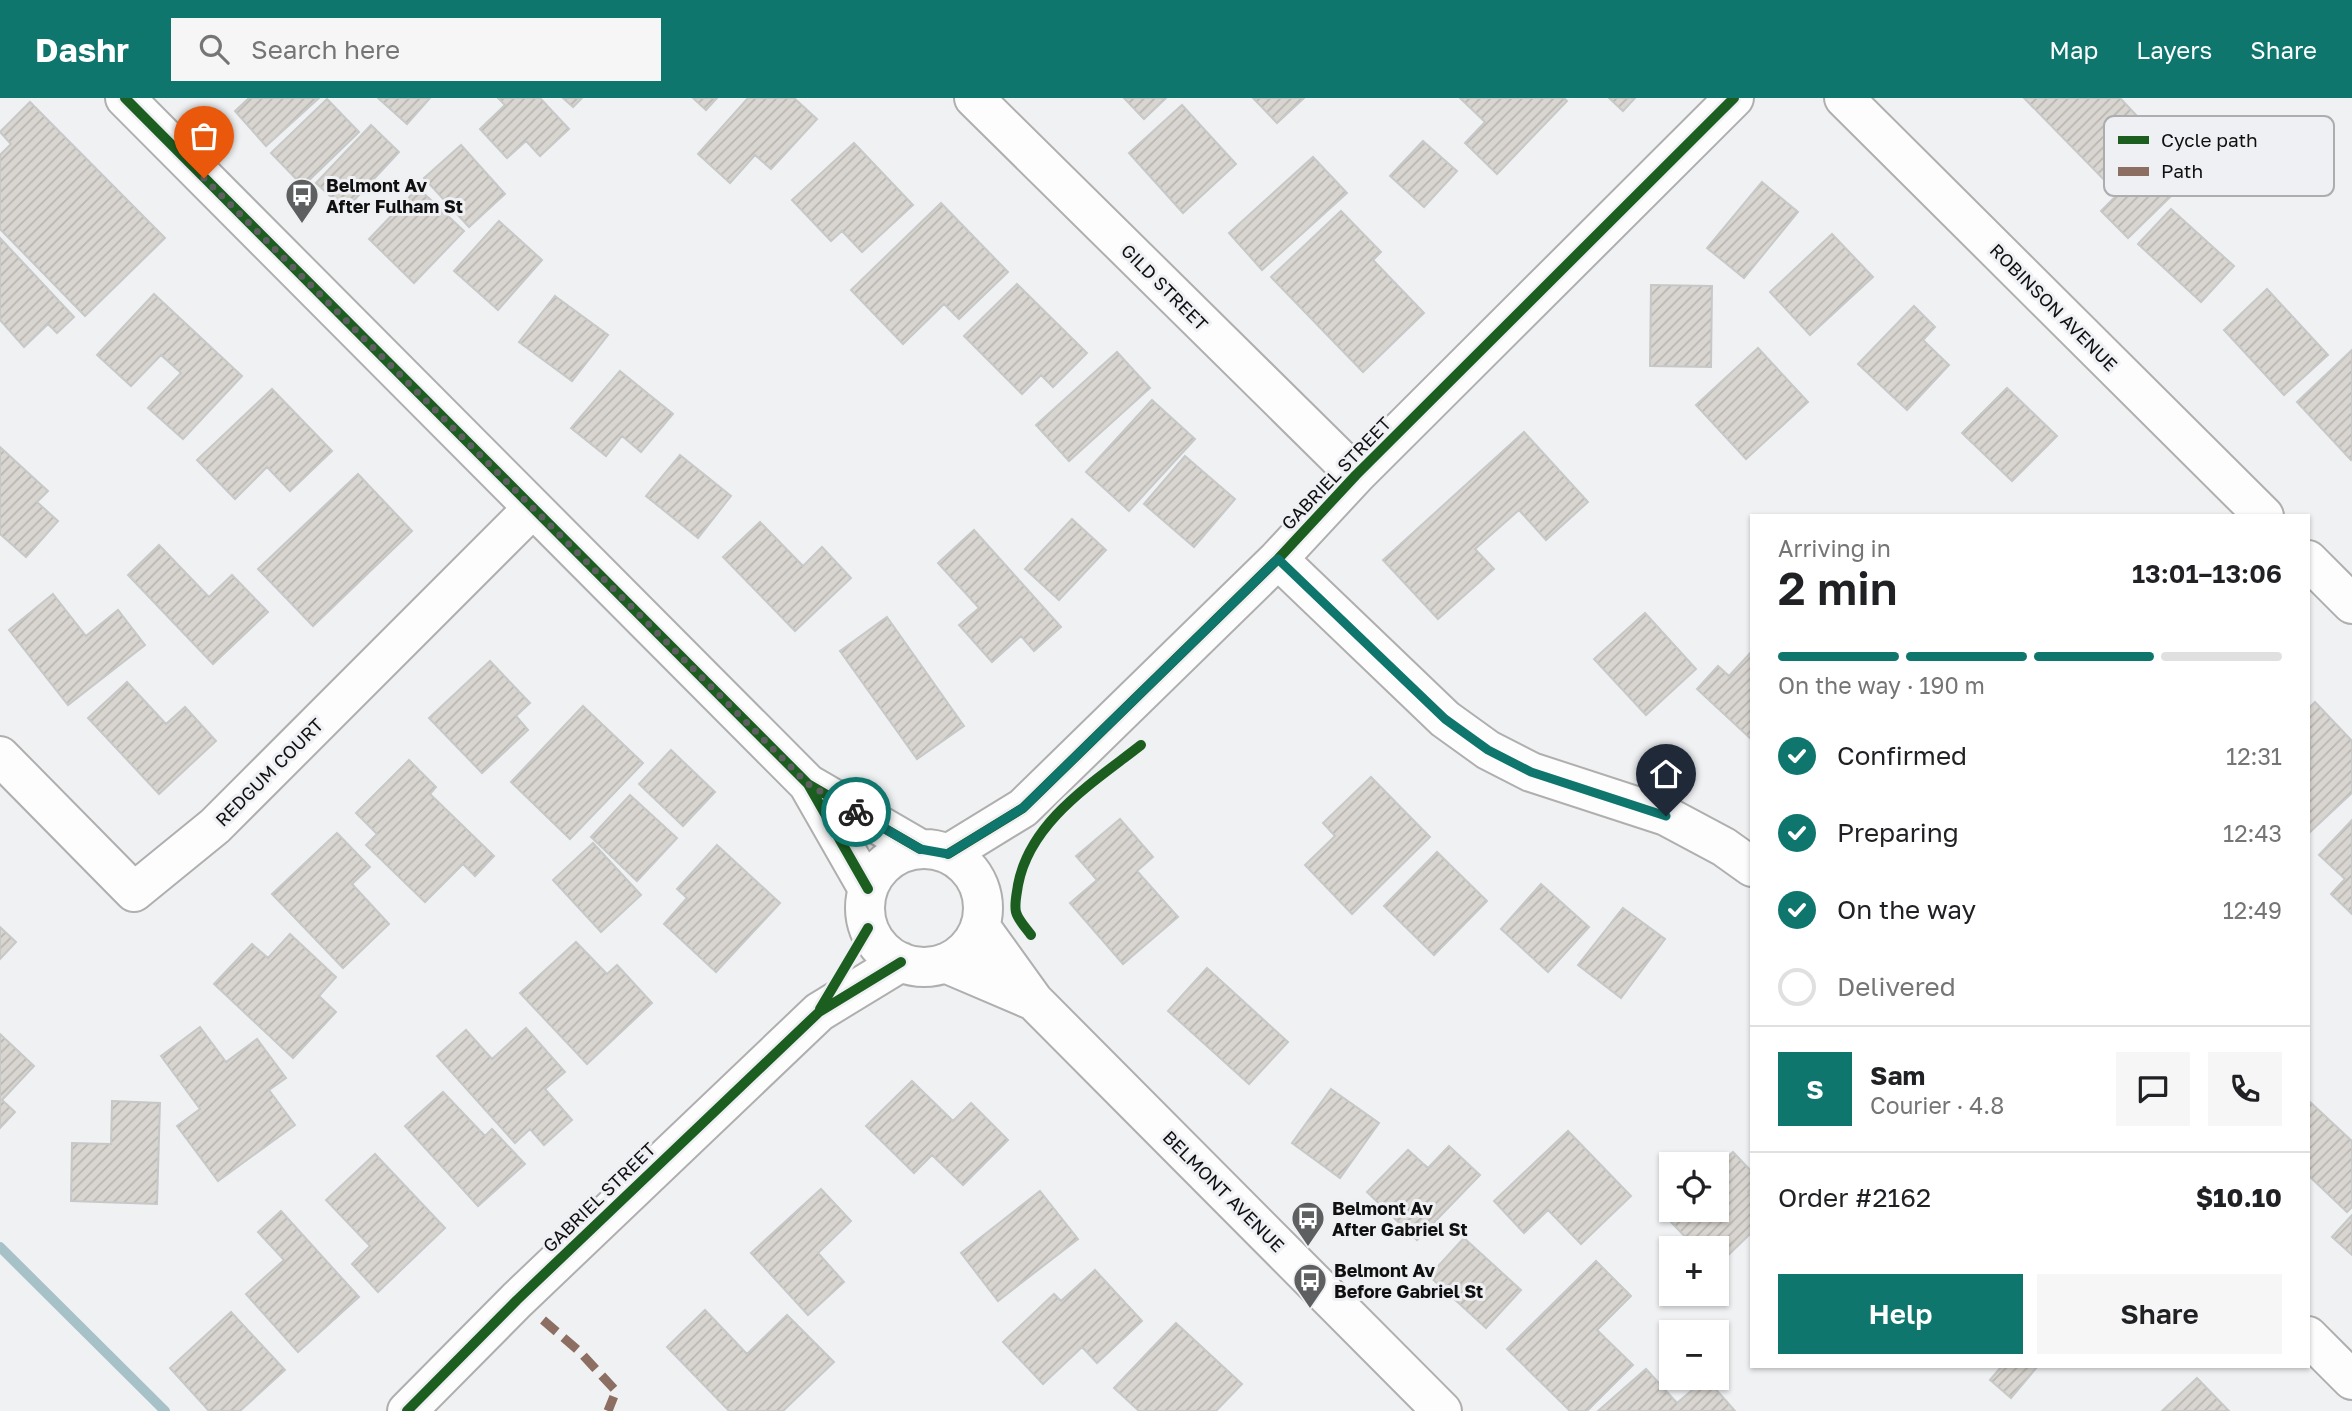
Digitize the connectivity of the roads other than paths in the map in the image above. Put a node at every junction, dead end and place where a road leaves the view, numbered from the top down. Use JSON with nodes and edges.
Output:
{"nodes":[{"id":1,"x":974,"y":98,"type":"edge"},
{"id":2,"x":1734,"y":98,"type":"edge"},
{"id":3,"x":1844,"y":98,"type":"edge"},
{"id":4,"x":146,"y":105,"type":"edge"},
{"id":5,"x":1356,"y":475,"type":"junction"},
{"id":6,"x":532,"y":509,"type":"junction"},
{"id":7,"x":2262,"y":514,"type":"edge"},
{"id":8,"x":1278,"y":559,"type":"junction"},
{"id":9,"x":2310,"y":562,"type":"edge"},
{"id":10,"x":2352,"y":604,"type":"edge"},
{"id":11,"x":0,"y":756,"type":"edge"},
{"id":12,"x":808,"y":784,"type":"junction"},
{"id":13,"x":1023,"y":808,"type":"junction"},
{"id":14,"x":934,"y":851,"type":"junction"},
{"id":15,"x":1750,"y":866,"type":"edge"},
{"id":16,"x":979,"y":887,"type":"junction"},
{"id":17,"x":868,"y":889,"type":"junction"},
{"id":18,"x":980,"y":926,"type":"junction"},
{"id":19,"x":868,"y":928,"type":"junction"},
{"id":20,"x":901,"y":962,"type":"junction"},
{"id":21,"x":945,"y":963,"type":"junction"},
{"id":22,"x":1034,"y":1001,"type":"junction"},
{"id":23,"x":819,"y":1012,"type":"junction"},
{"id":24,"x":2310,"y":1338,"type":"edge"},
{"id":25,"x":2352,"y":1380,"type":"edge"},
{"id":26,"x":407,"y":1411,"type":"edge"},
{"id":27,"x":1443,"y":1411,"type":"edge"}],
"edges":[{"from":1,"to":5,"type":"street","name":"GILD STREET"},
{"from":2,"to":5,"type":"street","name":"GABRIEL STREET"},
{"from":3,"to":7,"type":"street","name":"ROBINSON AVENUE"},
{"from":4,"to":6,"type":"street"},
{"from":5,"to":8,"type":"street","name":"GABRIEL STREET"},
{"from":6,"to":11,"type":"street","name":"REDGUM COURT"},
{"from":6,"to":12,"type":"street"},
{"from":8,"to":13,"type":"street","name":"GABRIEL STREET"},
{"from":8,"to":15,"type":"street"},
{"from":9,"to":10,"type":"street"},
{"from":12,"to":14,"type":"street"},
{"from":12,"to":17,"type":"street"},
{"from":13,"to":14,"type":"street","name":"GABRIEL STREET"},
{"from":13,"to":16,"type":"street","name":"GABRIEL STREET"},
{"from":14,"to":16,"type":"street"},
{"from":14,"to":17,"type":"street"},
{"from":16,"to":18,"type":"street"},
{"from":17,"to":19,"type":"street"},
{"from":18,"to":21,"type":"street"},
{"from":18,"to":22,"type":"street","name":"BELMONT AVENUE"},
{"from":19,"to":20,"type":"street"},
{"from":19,"to":23,"type":"street","name":"GABRIEL STREET"},
{"from":20,"to":21,"type":"street"},
{"from":20,"to":23,"type":"street","name":"GABRIEL STREET"},
{"from":21,"to":22,"type":"street","name":"BELMONT AVENUE"},
{"from":22,"to":27,"type":"street","name":"BELMONT AVENUE"},
{"from":23,"to":26,"type":"street","name":"GABRIEL STREET"},
{"from":24,"to":25,"type":"street"}]}
